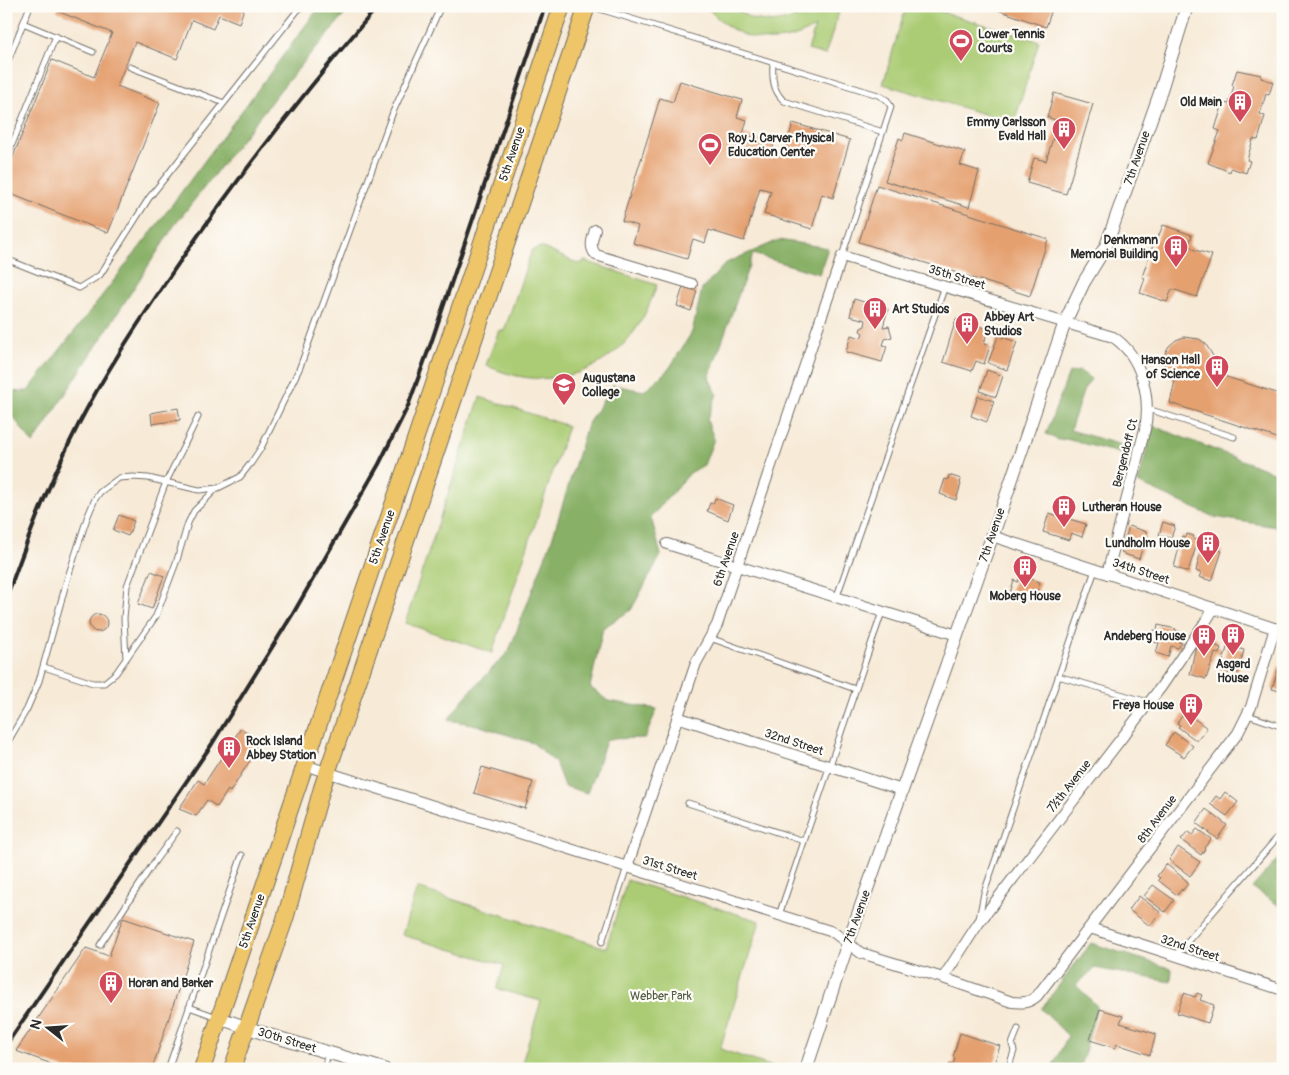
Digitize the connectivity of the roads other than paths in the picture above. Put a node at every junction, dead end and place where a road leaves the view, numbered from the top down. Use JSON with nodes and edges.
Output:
{"nodes":[{"id":1,"x":30,"y":6,"type":"edge"},
{"id":2,"x":301,"y":6,"type":"edge"},
{"id":3,"x":440,"y":6,"type":"edge"},
{"id":4,"x":562,"y":6,"type":"edge"},
{"id":5,"x":588,"y":6,"type":"edge"},
{"id":6,"x":1187,"y":6,"type":"edge"},
{"id":7,"x":23,"y":23,"type":"junction"},
{"id":8,"x":56,"y":36,"type":"junction"},
{"id":9,"x":94,"y":52,"type":"dead end"},
{"id":10,"x":773,"y":64,"type":"junction"},
{"id":11,"x":6,"y":66,"type":"edge"},
{"id":12,"x":130,"y":67,"type":"dead end"},
{"id":13,"x":224,"y":103,"type":"junction"},
{"id":14,"x":883,"y":132,"type":"junction"},
{"id":15,"x":6,"y":159,"type":"edge"},
{"id":16,"x":595,"y":230,"type":"dead end"},
{"id":17,"x":842,"y":256,"type":"junction"},
{"id":18,"x":6,"y":259,"type":"edge"},
{"id":19,"x":692,"y":284,"type":"dead end"},
{"id":20,"x":945,"y":286,"type":"junction"},
{"id":21,"x":1065,"y":322,"type":"junction"},
{"id":22,"x":1148,"y":409,"type":"junction"},
{"id":23,"x":198,"y":417,"type":"dead end"},
{"id":24,"x":1234,"y":436,"type":"dead end"},
{"id":25,"x":166,"y":482,"type":"junction"},
{"id":26,"x":218,"y":488,"type":"junction"},
{"id":27,"x":992,"y":536,"type":"junction"},
{"id":28,"x":667,"y":544,"type":"dead end"},
{"id":29,"x":737,"y":565,"type":"junction"},
{"id":30,"x":1095,"y":570,"type":"junction"},
{"id":31,"x":1107,"y":574,"type":"junction"},
{"id":32,"x":837,"y":596,"type":"junction"},
{"id":33,"x":1214,"y":608,"type":"junction"},
{"id":34,"x":882,"y":611,"type":"junction"},
{"id":35,"x":1279,"y":630,"type":"edge"},
{"id":36,"x":957,"y":635,"type":"junction"},
{"id":37,"x":710,"y":638,"type":"junction"},
{"id":38,"x":126,"y":660,"type":"junction"},
{"id":39,"x":44,"y":667,"type":"junction"},
{"id":40,"x":1058,"y":676,"type":"junction"},
{"id":41,"x":855,"y":689,"type":"junction"},
{"id":42,"x":1149,"y":702,"type":"junction"},
{"id":43,"x":1248,"y":715,"type":"junction"},
{"id":44,"x":677,"y":717,"type":"junction"},
{"id":45,"x":1283,"y":727,"type":"edge"},
{"id":46,"x":6,"y":745,"type":"edge"},
{"id":47,"x":304,"y":766,"type":"junction"},
{"id":48,"x":829,"y":766,"type":"junction"},
{"id":49,"x":327,"y":773,"type":"junction"},
{"id":50,"x":902,"y":790,"type":"junction"},
{"id":51,"x":688,"y":803,"type":"dead end"},
{"id":52,"x":177,"y":830,"type":"dead end"},
{"id":53,"x":1283,"y":831,"type":"edge"},
{"id":54,"x":804,"y":841,"type":"junction"},
{"id":55,"x":242,"y":854,"type":"dead end"},
{"id":56,"x":627,"y":868,"type":"junction"},
{"id":57,"x":780,"y":915,"type":"junction"},
{"id":58,"x":978,"y":924,"type":"junction"},
{"id":59,"x":1090,"y":928,"type":"junction"},
{"id":60,"x":602,"y":942,"type":"dead end"},
{"id":61,"x":848,"y":943,"type":"junction"},
{"id":62,"x":100,"y":945,"type":"dead end"},
{"id":63,"x":1175,"y":956,"type":"junction"},
{"id":64,"x":943,"y":978,"type":"junction"},
{"id":65,"x":1283,"y":990,"type":"edge"},
{"id":66,"x":1024,"y":1003,"type":"joint"},
{"id":67,"x":189,"y":1007,"type":"junction"},
{"id":68,"x":219,"y":1018,"type":"junction"},
{"id":69,"x":246,"y":1027,"type":"junction"},
{"id":70,"x":1018,"y":1029,"type":"dead end"},
{"id":71,"x":329,"y":1052,"type":"junction"},
{"id":72,"x":168,"y":1069,"type":"edge"},
{"id":73,"x":202,"y":1069,"type":"edge"},
{"id":74,"x":232,"y":1069,"type":"edge"},
{"id":75,"x":324,"y":1069,"type":"edge"},
{"id":76,"x":384,"y":1069,"type":"edge"},
{"id":77,"x":806,"y":1069,"type":"edge"},
{"id":78,"x":1008,"y":1069,"type":"edge"}],
"edges":[{"from":1,"to":7,"type":"lane"},
{"from":2,"to":13,"type":"lane"},
{"from":3,"to":26,"type":"lane"},
{"from":4,"to":47,"type":"main road","name":"5th Avenue"},
{"from":5,"to":10,"type":"lane"},
{"from":5,"to":49,"type":"main road","name":"5th Avenue"},
{"from":6,"to":21,"type":"street","name":"7th Avenue"},
{"from":7,"to":8,"type":"lane"},
{"from":7,"to":11,"type":"lane"},
{"from":8,"to":9,"type":"lane"},
{"from":8,"to":15,"type":"lane"},
{"from":10,"to":14,"type":"lane"},
{"from":10,"to":14,"type":"lane"},
{"from":12,"to":13,"type":"lane"},
{"from":13,"to":18,"type":"lane"},
{"from":14,"to":17,"type":"lane"},
{"from":16,"to":19,"type":"street"},
{"from":17,"to":20,"type":"street","name":"35th Street"},
{"from":17,"to":29,"type":"street","name":"6th Avenue"},
{"from":20,"to":21,"type":"street","name":"35th Street"},
{"from":20,"to":32,"type":"lane"},
{"from":21,"to":22,"type":"street","name":"Bergendoff Ct"},
{"from":21,"to":27,"type":"street","name":"7th Avenue"},
{"from":22,"to":24,"type":"lane"},
{"from":22,"to":31,"type":"street","name":"Bergendoff Ct"},
{"from":23,"to":25,"type":"lane"},
{"from":25,"to":26,"type":"lane"},
{"from":25,"to":38,"type":"lane"},
{"from":25,"to":39,"type":"lane"},
{"from":26,"to":38,"type":"lane"},
{"from":27,"to":30,"type":"street","name":"34th Street"},
{"from":27,"to":36,"type":"street","name":"7th Avenue"},
{"from":28,"to":29,"type":"street"},
{"from":29,"to":32,"type":"street"},
{"from":29,"to":37,"type":"street","name":"6th Avenue"},
{"from":30,"to":31,"type":"street","name":"34th Street"},
{"from":30,"to":40,"type":"lane"},
{"from":31,"to":33,"type":"street","name":"34th Street"},
{"from":32,"to":34,"type":"street"},
{"from":33,"to":35,"type":"street","name":"34th Street"},
{"from":33,"to":42,"type":"street","name":"7½th Avenue"},
{"from":34,"to":36,"type":"street"},
{"from":34,"to":41,"type":"lane"},
{"from":35,"to":43,"type":"street","name":"8th Avenue"},
{"from":36,"to":50,"type":"street","name":"7th Avenue"},
{"from":37,"to":41,"type":"lane"},
{"from":37,"to":44,"type":"street","name":"6th Avenue"},
{"from":38,"to":39,"type":"lane"},
{"from":39,"to":46,"type":"lane"},
{"from":40,"to":42,"type":"lane"},
{"from":40,"to":58,"type":"lane"},
{"from":41,"to":48,"type":"lane"},
{"from":42,"to":58,"type":"street","name":"7½th Avenue"},
{"from":43,"to":45,"type":"lane"},
{"from":43,"to":59,"type":"street","name":"8th Avenue"},
{"from":44,"to":48,"type":"street","name":"32nd Street"},
{"from":44,"to":56,"type":"street","name":"6th Avenue"},
{"from":47,"to":49,"type":"street","name":"31st Street"},
{"from":47,"to":68,"type":"main road","name":"5th Avenue"},
{"from":48,"to":50,"type":"street","name":"32nd Street"},
{"from":48,"to":54,"type":"lane"},
{"from":49,"to":56,"type":"street","name":"31st Street"},
{"from":49,"to":69,"type":"main road","name":"5th Avenue"},
{"from":50,"to":61,"type":"street","name":"7th Avenue"},
{"from":51,"to":54,"type":"lane"},
{"from":52,"to":62,"type":"lane"},
{"from":53,"to":63,"type":"lane"},
{"from":54,"to":57,"type":"lane"},
{"from":55,"to":67,"type":"lane"},
{"from":56,"to":57,"type":"street","name":"31st Street"},
{"from":56,"to":60,"type":"lane"},
{"from":57,"to":61,"type":"street","name":"31st Street"},
{"from":58,"to":64,"type":"street","name":"7½th Avenue"},
{"from":59,"to":63,"type":"street","name":"32nd Street"},
{"from":59,"to":66,"type":"street","name":"8th Avenue"},
{"from":61,"to":64,"type":"street","name":"31st Street"},
{"from":61,"to":77,"type":"street","name":"7th Avenue"},
{"from":63,"to":65,"type":"street","name":"32nd Street"},
{"from":64,"to":66,"type":"street","name":"31st Street"},
{"from":67,"to":68,"type":"lane"},
{"from":67,"to":72,"type":"lane"},
{"from":68,"to":69,"type":"street","name":"30th Street"},
{"from":68,"to":73,"type":"main road","name":"5th Avenue"},
{"from":69,"to":71,"type":"street","name":"30th Street"},
{"from":69,"to":74,"type":"main road","name":"5th Avenue"},
{"from":70,"to":78,"type":"lane"},
{"from":71,"to":75,"type":"lane"},
{"from":71,"to":76,"type":"street","name":"30th Street"}]}
